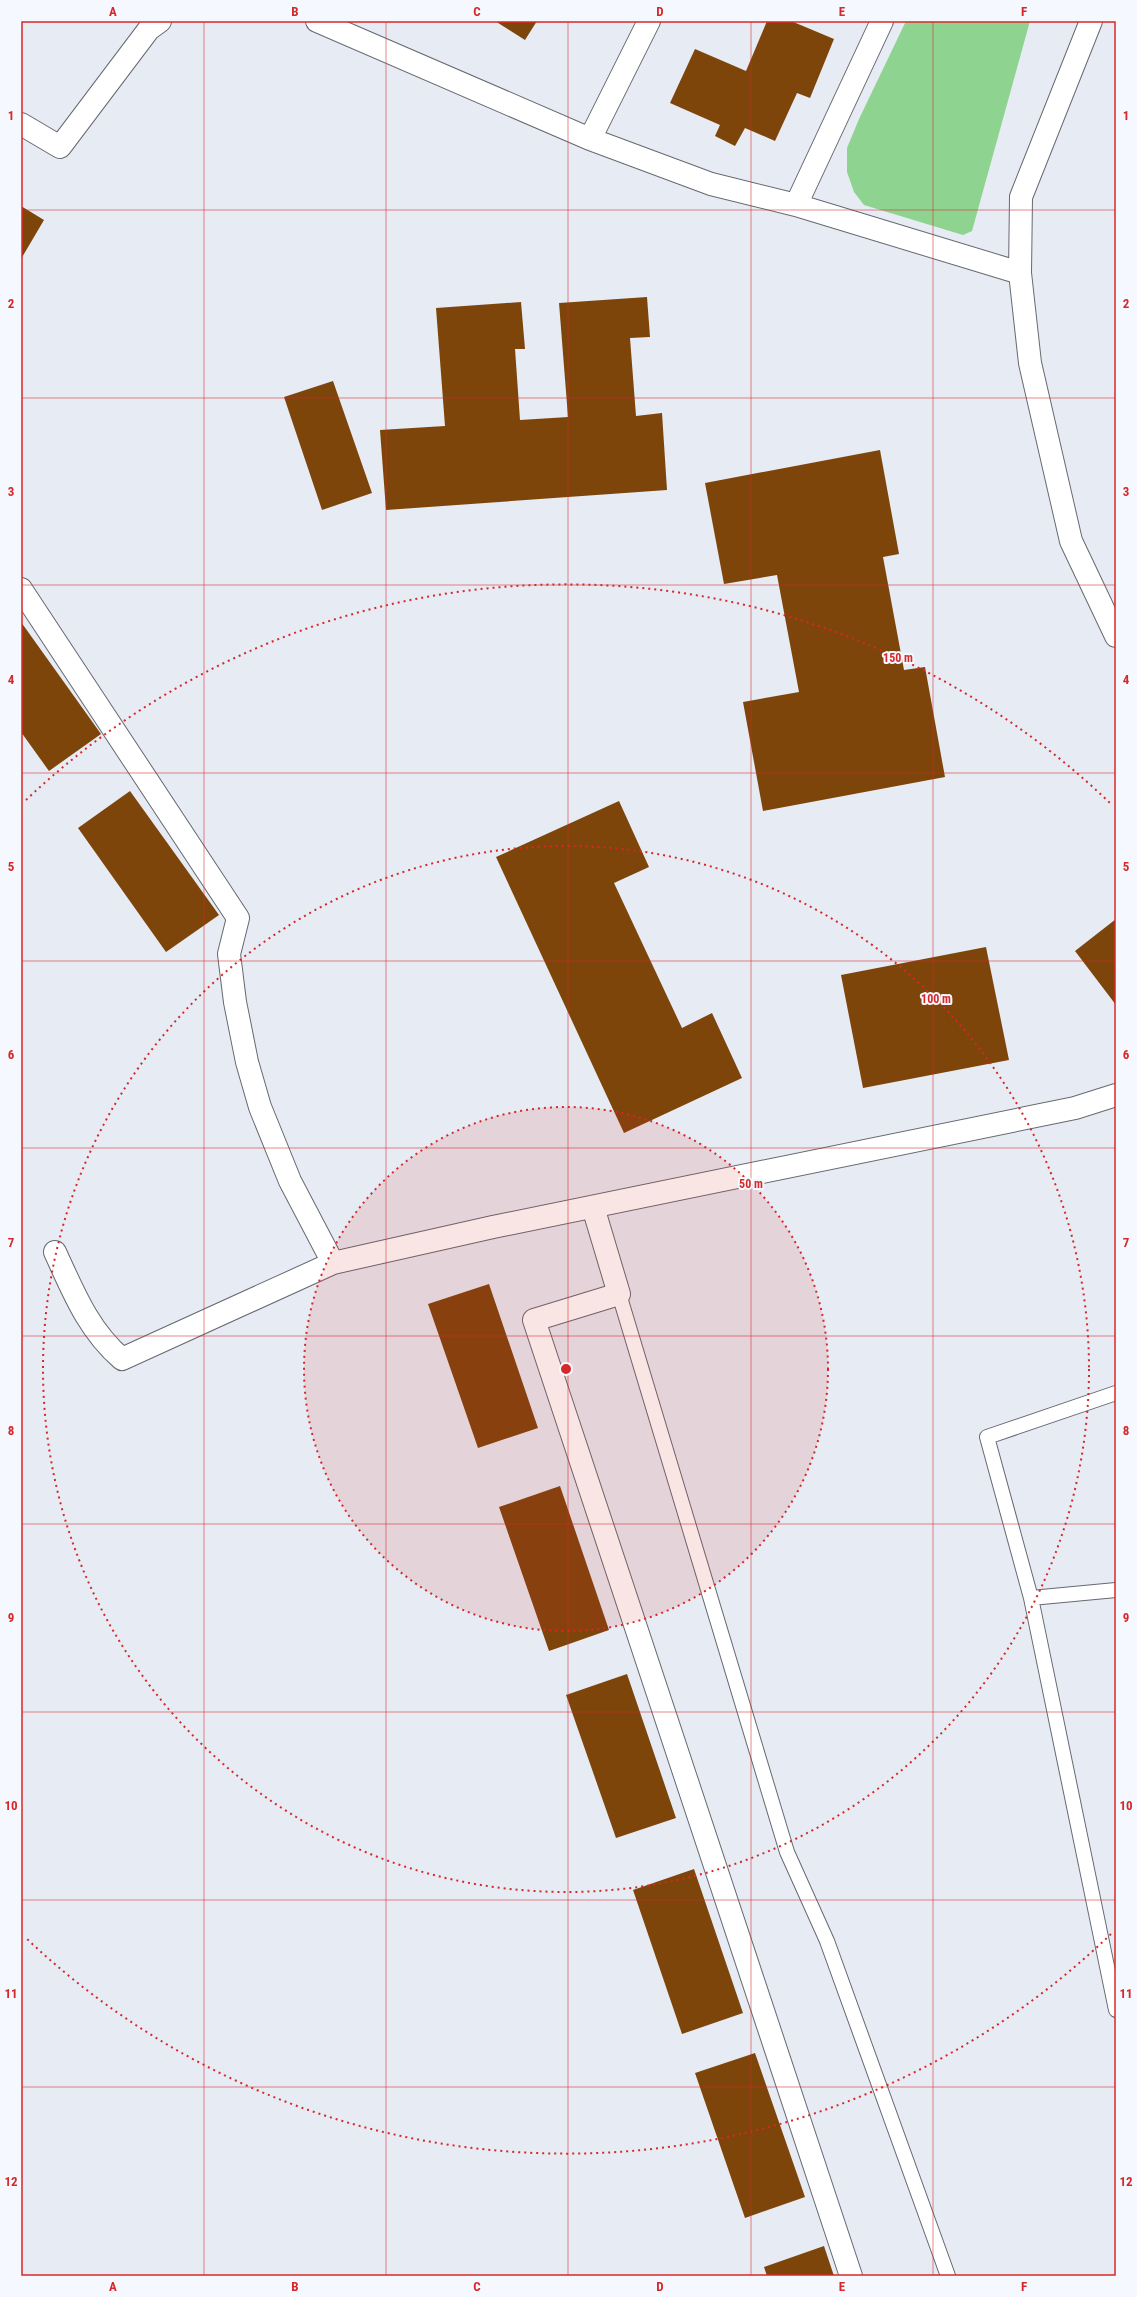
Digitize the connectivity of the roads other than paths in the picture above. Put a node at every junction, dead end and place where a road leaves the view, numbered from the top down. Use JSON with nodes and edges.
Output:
{"nodes":[{"id":1,"x":160,"y":21,"type":"edge"},
{"id":2,"x":317,"y":21,"type":"edge"},
{"id":3,"x":649,"y":21,"type":"edge"},
{"id":4,"x":882,"y":21,"type":"edge"},
{"id":5,"x":1091,"y":21,"type":"edge"},
{"id":6,"x":21,"y":124,"type":"edge"},
{"id":7,"x":590,"y":139,"type":"junction"},
{"id":8,"x":796,"y":205,"type":"junction"},
{"id":9,"x":1020,"y":272,"type":"junction"},
{"id":10,"x":21,"y":590,"type":"edge"},
{"id":11,"x":1116,"y":636,"type":"edge"},
{"id":12,"x":1116,"y":1095,"type":"edge"},
{"id":13,"x":592,"y":1207,"type":"junction"},
{"id":14,"x":55,"y":1252,"type":"dead end"},
{"id":15,"x":333,"y":1262,"type":"junction"},
{"id":16,"x":619,"y":1294,"type":"junction"},
{"id":17,"x":1116,"y":1393,"type":"edge"},
{"id":18,"x":1116,"y":1590,"type":"edge"},
{"id":19,"x":1031,"y":1598,"type":"junction"},
{"id":20,"x":1116,"y":2010,"type":"edge"},
{"id":21,"x":851,"y":2276,"type":"edge"},
{"id":22,"x":948,"y":2276,"type":"edge"}],
"edges":[{"from":1,"to":6,"type":"street"},
{"from":2,"to":7,"type":"street"},
{"from":3,"to":7,"type":"street"},
{"from":4,"to":8,"type":"street"},
{"from":5,"to":9,"type":"street"},
{"from":7,"to":8,"type":"street"},
{"from":8,"to":9,"type":"street"},
{"from":9,"to":11,"type":"street"},
{"from":10,"to":15,"type":"street"},
{"from":12,"to":13,"type":"street"},
{"from":13,"to":15,"type":"street"},
{"from":13,"to":16,"type":"street"},
{"from":14,"to":15,"type":"street"},
{"from":16,"to":21,"type":"street"},
{"from":16,"to":22,"type":"lane"},
{"from":17,"to":19,"type":"lane"},
{"from":18,"to":19,"type":"lane"},
{"from":19,"to":20,"type":"lane"}]}
